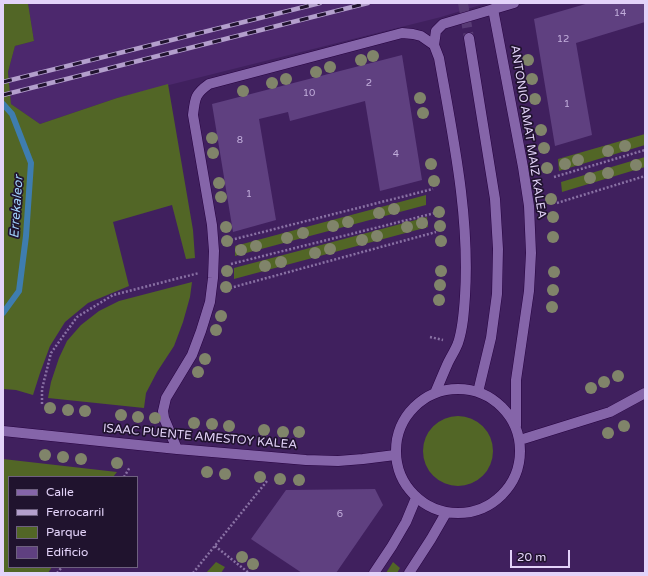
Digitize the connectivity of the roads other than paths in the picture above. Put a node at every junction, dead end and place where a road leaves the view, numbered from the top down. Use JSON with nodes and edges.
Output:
{"nodes":[{"id":1,"x":514,"y":3,"type":"edge"},
{"id":2,"x":494,"y":9,"type":"junction"},
{"id":3,"x":469,"y":38,"type":"tunnel mouth"},
{"id":4,"x":434,"y":45,"type":"junction"},
{"id":5,"x":478,"y":392,"type":"junction"},
{"id":6,"x":435,"y":393,"type":"junction"},
{"id":7,"x":645,"y":393,"type":"edge"},
{"id":8,"x":516,"y":426,"type":"junction"},
{"id":9,"x":3,"y":431,"type":"edge"},
{"id":10,"x":520,"y":440,"type":"junction"},
{"id":11,"x":177,"y":449,"type":"junction"},
{"id":12,"x":395,"y":455,"type":"junction"},
{"id":13,"x":416,"y":498,"type":"junction"},
{"id":14,"x":446,"y":513,"type":"junction"},
{"id":15,"x":374,"y":573,"type":"edge"},
{"id":16,"x":409,"y":573,"type":"edge"}],
"edges":[{"from":1,"to":2,"type":"street"},
{"from":2,"to":4,"type":"street"},
{"from":2,"to":8,"type":"street","name":"ANTONIO AMAT MAIZ KALEA"},
{"from":3,"to":5,"type":"street"},
{"from":4,"to":6,"type":"street"},
{"from":4,"to":11,"type":"street"},
{"from":5,"to":6,"type":"street"},
{"from":5,"to":8,"type":"street"},
{"from":6,"to":12,"type":"street"},
{"from":7,"to":10,"type":"street"},
{"from":8,"to":10,"type":"street"},
{"from":9,"to":11,"type":"street","name":"ISAAC PUENTE AMESTOY KALEA"},
{"from":10,"to":14,"type":"street"},
{"from":11,"to":12,"type":"street","name":"ISAAC PUENTE AMESTOY KALEA"},
{"from":12,"to":13,"type":"street"},
{"from":13,"to":14,"type":"street"},
{"from":13,"to":15,"type":"street"},
{"from":14,"to":16,"type":"street"}]}
